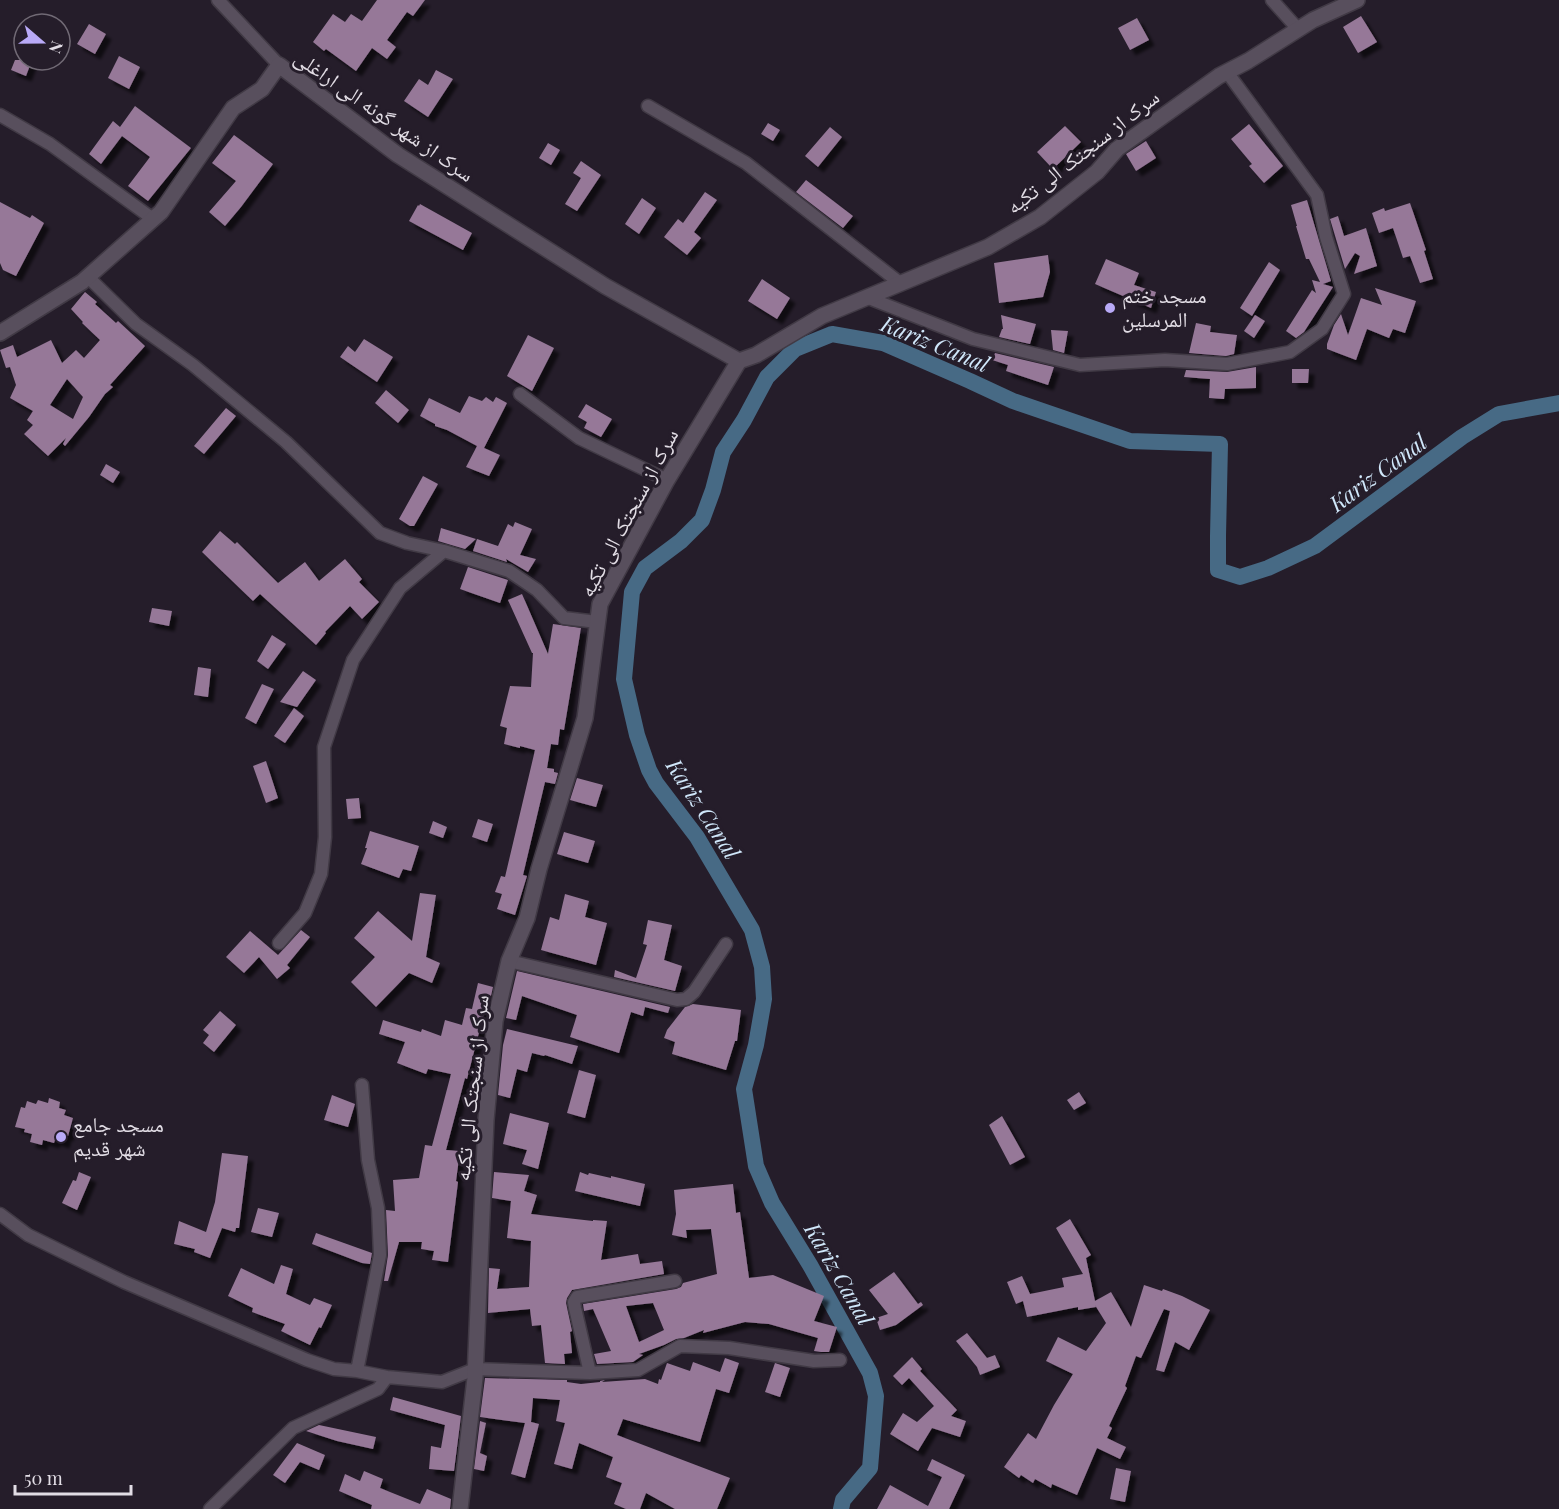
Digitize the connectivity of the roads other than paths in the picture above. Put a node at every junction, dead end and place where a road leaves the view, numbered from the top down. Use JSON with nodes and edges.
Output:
{"nodes":[{"id":1,"x":218,"y":0,"type":"edge"},
{"id":2,"x":1272,"y":0,"type":"edge"},
{"id":3,"x":1357,"y":0,"type":"edge"},
{"id":4,"x":1298,"y":29,"type":"junction"},
{"id":5,"x":279,"y":65,"type":"junction"},
{"id":6,"x":1227,"y":72,"type":"junction"},
{"id":7,"x":648,"y":106,"type":"dead end"},
{"id":8,"x":0,"y":115,"type":"edge"},
{"id":9,"x":153,"y":219,"type":"junction"},
{"id":10,"x":88,"y":277,"type":"junction"},
{"id":11,"x":900,"y":283,"type":"junction"},
{"id":12,"x":866,"y":297,"type":"junction"},
{"id":13,"x":0,"y":333,"type":"edge"},
{"id":14,"x":739,"y":361,"type":"junction"},
{"id":15,"x":520,"y":394,"type":"dead end"},
{"id":16,"x":667,"y":480,"type":"junction"},
{"id":17,"x":444,"y":551,"type":"junction"},
{"id":18,"x":597,"y":622,"type":"junction"},
{"id":19,"x":279,"y":943,"type":"dead end"},
{"id":20,"x":726,"y":944,"type":"dead end"},
{"id":21,"x":509,"y":961,"type":"junction"},
{"id":22,"x":362,"y":1085,"type":"dead end"},
{"id":23,"x":0,"y":1214,"type":"edge"},
{"id":24,"x":675,"y":1281,"type":"dead end"},
{"id":25,"x":840,"y":1360,"type":"dead end"},
{"id":26,"x":475,"y":1369,"type":"junction"},
{"id":27,"x":357,"y":1371,"type":"junction"},
{"id":28,"x":590,"y":1373,"type":"junction"},
{"id":29,"x":387,"y":1377,"type":"junction"},
{"id":30,"x":210,"y":1509,"type":"edge"},
{"id":31,"x":460,"y":1509,"type":"edge"}],
"edges":[{"from":1,"to":5,"type":"street"},
{"from":2,"to":4,"type":"street"},
{"from":3,"to":4,"type":"street","name":"سرک از سنجتک الی تکیه"},
{"from":4,"to":6,"type":"street","name":"سرک از سنجتک الی تکیه"},
{"from":5,"to":9,"type":"street","name":"سرک از شهر گونه الی اراغلی"},
{"from":5,"to":14,"type":"street","name":"سرک از شهر گونه الی اراغلی"},
{"from":6,"to":11,"type":"street","name":"سرک از سنجتک الی تکیه"},
{"from":6,"to":12,"type":"street"},
{"from":7,"to":11,"type":"street"},
{"from":8,"to":9,"type":"street"},
{"from":9,"to":10,"type":"street","name":"سرک از شهر گونه الی اراغلی"},
{"from":10,"to":13,"type":"street","name":"سرک از شهر گونه الی اراغلی"},
{"from":10,"to":17,"type":"street"},
{"from":11,"to":12,"type":"street","name":"سرک از سنجتک الی تکیه"},
{"from":12,"to":14,"type":"street","name":"سرک از سنجتک الی تکیه"},
{"from":14,"to":16,"type":"street","name":"سرک از سنجتک الی تکیه"},
{"from":15,"to":16,"type":"street"},
{"from":16,"to":18,"type":"street","name":"سرک از سنجتک الی تکیه"},
{"from":17,"to":18,"type":"street"},
{"from":17,"to":19,"type":"street"},
{"from":18,"to":21,"type":"street","name":"سرک از سنجتک الی تکیه"},
{"from":20,"to":21,"type":"street"},
{"from":21,"to":26,"type":"street","name":"سرک از سنجتک الی تکیه"},
{"from":22,"to":27,"type":"street"},
{"from":23,"to":27,"type":"street"},
{"from":24,"to":28,"type":"street"},
{"from":25,"to":28,"type":"street"},
{"from":26,"to":28,"type":"street"},
{"from":26,"to":29,"type":"street"},
{"from":26,"to":31,"type":"street","name":"سرک از سنجتک الی تکیه"},
{"from":27,"to":29,"type":"street"},
{"from":29,"to":30,"type":"street"}]}
